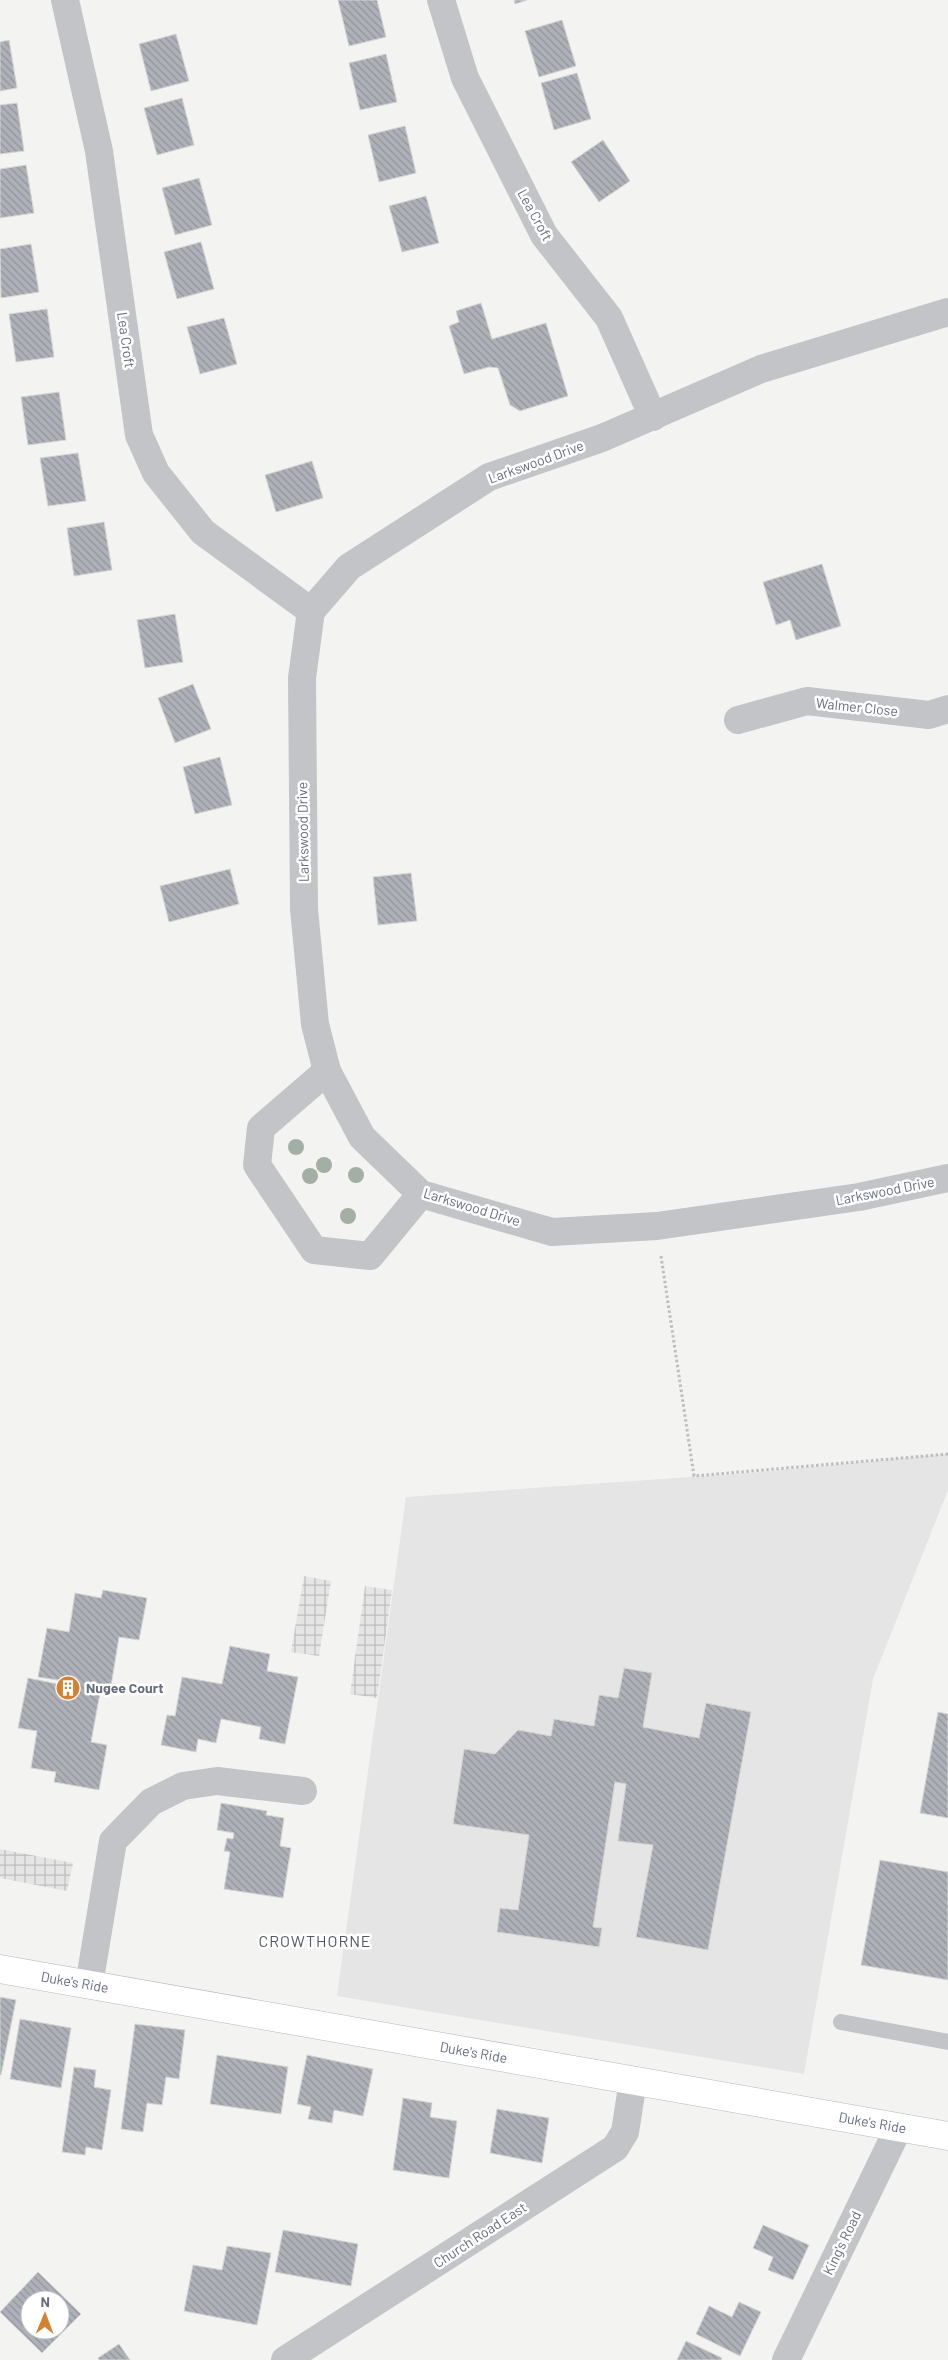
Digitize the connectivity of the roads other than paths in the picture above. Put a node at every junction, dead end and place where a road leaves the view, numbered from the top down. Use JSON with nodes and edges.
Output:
{"nodes":[{"id":1,"x":65,"y":0,"type":"edge"},
{"id":2,"x":440,"y":0,"type":"edge"},
{"id":3,"x":948,"y":312,"type":"edge"},
{"id":4,"x":653,"y":417,"type":"junction"},
{"id":5,"x":311,"y":611,"type":"junction"},
{"id":6,"x":948,"y":708,"type":"edge"},
{"id":7,"x":738,"y":720,"type":"dead end"},
{"id":8,"x":327,"y":1071,"type":"junction"},
{"id":9,"x":948,"y":1178,"type":"edge"},
{"id":10,"x":421,"y":1194,"type":"junction"},
{"id":11,"x":303,"y":1791,"type":"dead end"},
{"id":12,"x":0,"y":1969,"type":"edge"},
{"id":13,"x":89,"y":1985,"type":"junction"},
{"id":14,"x":841,"y":2022,"type":"dead end"},
{"id":15,"x":948,"y":2042,"type":"edge"},
{"id":16,"x":633,"y":2081,"type":"junction"},
{"id":17,"x":899,"y":2127,"type":"junction"},
{"id":18,"x":948,"y":2136,"type":"edge"},
{"id":19,"x":285,"y":2360,"type":"edge"},
{"id":20,"x":786,"y":2360,"type":"edge"}],
"edges":[{"from":1,"to":5,"type":"street","name":"Lea Croft"},
{"from":2,"to":4,"type":"street","name":"Lea Croft"},
{"from":3,"to":4,"type":"street","name":"Larkswood Drive"},
{"from":4,"to":5,"type":"street","name":"Larkswood Drive"},
{"from":5,"to":8,"type":"street","name":"Larkswood Drive"},
{"from":6,"to":7,"type":"street","name":"Walmer Close"},
{"from":8,"to":10,"type":"street","name":"Larkswood Drive"},
{"from":8,"to":10,"type":"street"},
{"from":9,"to":10,"type":"street","name":"Larkswood Drive"},
{"from":11,"to":13,"type":"street"},
{"from":12,"to":13,"type":"main road","name":"Duke's Ride"},
{"from":13,"to":16,"type":"main road","name":"Duke's Ride"},
{"from":14,"to":15,"type":"lane"},
{"from":16,"to":17,"type":"main road","name":"Duke's Ride"},
{"from":16,"to":19,"type":"street","name":"Church Road East"},
{"from":17,"to":18,"type":"main road","name":"Duke's Ride"},
{"from":17,"to":20,"type":"street","name":"King's Road"}]}
